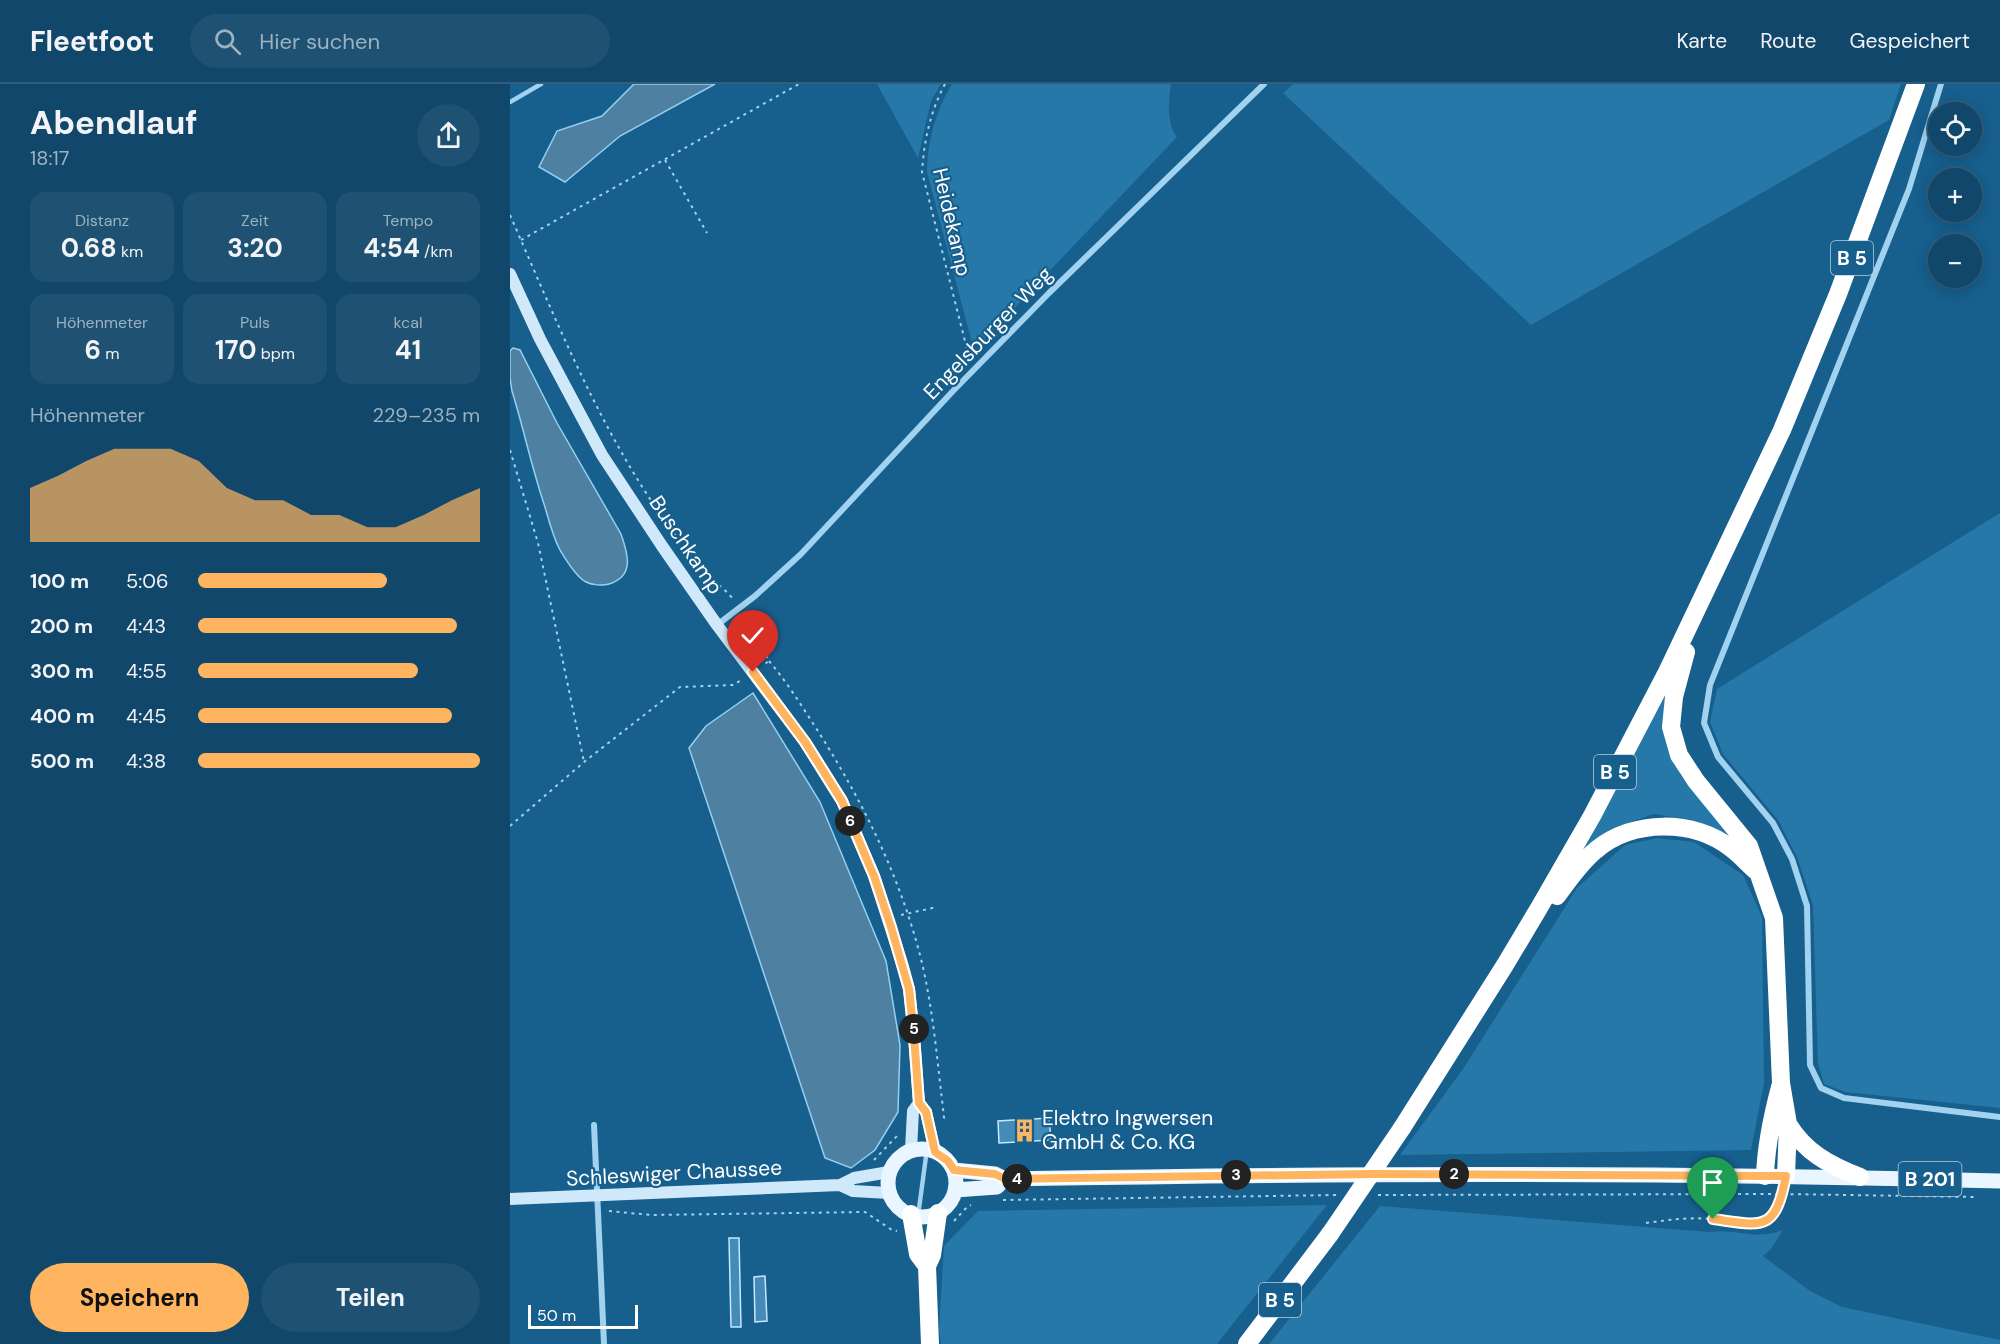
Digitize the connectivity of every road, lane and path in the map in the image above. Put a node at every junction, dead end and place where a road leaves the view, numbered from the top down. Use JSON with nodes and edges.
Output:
{"nodes":[{"id":1,"x":541,"y":84,"type":"edge"},
{"id":2,"x":799,"y":84,"type":"edge"},
{"id":3,"x":945,"y":84,"type":"edge"},
{"id":4,"x":1264,"y":84,"type":"edge"},
{"id":5,"x":1916,"y":84,"type":"edge"},
{"id":6,"x":1941,"y":84,"type":"edge"},
{"id":7,"x":510,"y":102,"type":"edge"},
{"id":8,"x":665,"y":160,"type":"junction"},
{"id":9,"x":510,"y":215,"type":"edge"},
{"id":10,"x":708,"y":232,"type":"dead end"},
{"id":11,"x":521,"y":240,"type":"junction"},
{"id":12,"x":510,"y":274,"type":"edge"},
{"id":13,"x":978,"y":365,"type":"junction"},
{"id":14,"x":510,"y":450,"type":"edge"},
{"id":15,"x":1704,"y":596,"type":"junction"},
{"id":16,"x":739,"y":608,"type":"junction"},
{"id":17,"x":717,"y":625,"type":"junction"},
{"id":18,"x":753,"y":672,"type":"junction"},
{"id":19,"x":584,"y":762,"type":"junction"},
{"id":20,"x":510,"y":826,"type":"edge"},
{"id":21,"x":1759,"y":874,"type":"junction"},
{"id":22,"x":937,"y":907,"type":"dead end"},
{"id":23,"x":888,"y":919,"type":"junction"},
{"id":24,"x":1518,"y":944,"type":"junction"},
{"id":25,"x":1781,"y":1083,"type":"junction"},
{"id":26,"x":919,"y":1103,"type":"junction"},
{"id":27,"x":2000,"y":1118,"type":"edge"},
{"id":28,"x":1788,"y":1124,"type":"junction"},
{"id":29,"x":594,"y":1125,"type":"dead end"},
{"id":30,"x":924,"y":1150,"type":"junction"},
{"id":31,"x":954,"y":1170,"type":"junction"},
{"id":32,"x":890,"y":1172,"type":"junction"},
{"id":33,"x":1765,"y":1176,"type":"junction"},
{"id":34,"x":1786,"y":1176,"type":"junction"},
{"id":35,"x":1860,"y":1177,"type":"junction"},
{"id":36,"x":1005,"y":1179,"type":"junction"},
{"id":37,"x":2000,"y":1181,"type":"edge"},
{"id":38,"x":840,"y":1185,"type":"junction"},
{"id":39,"x":955,"y":1190,"type":"junction"},
{"id":40,"x":890,"y":1192,"type":"junction"},
{"id":41,"x":1782,"y":1194,"type":"junction"},
{"id":42,"x":1335,"y":1195,"type":"dead end"},
{"id":43,"x":1371,"y":1195,"type":"dead end"},
{"id":44,"x":598,"y":1196,"type":"junction"},
{"id":45,"x":1977,"y":1197,"type":"dead end"},
{"id":46,"x":510,"y":1199,"type":"edge"},
{"id":47,"x":1002,"y":1200,"type":"dead end"},
{"id":48,"x":973,"y":1204,"type":"dead end"},
{"id":49,"x":598,"y":1210,"type":"junction"},
{"id":50,"x":914,"y":1221,"type":"junction"},
{"id":51,"x":937,"y":1221,"type":"junction"},
{"id":52,"x":1646,"y":1223,"type":"dead end"},
{"id":53,"x":927,"y":1266,"type":"junction"},
{"id":54,"x":604,"y":1344,"type":"edge"},
{"id":55,"x":930,"y":1344,"type":"edge"},
{"id":56,"x":1247,"y":1344,"type":"edge"}],
"edges":[{"from":1,"to":7,"type":"lane"},
{"from":2,"to":8,"type":"path"},
{"from":3,"to":13,"type":"path","name":"Heidekamp"},
{"from":4,"to":13,"type":"street","name":"Engelsburger Weg"},
{"from":5,"to":15,"type":"highway","number":"B 5"},
{"from":6,"to":27,"type":"street"},
{"from":8,"to":10,"type":"path"},
{"from":8,"to":11,"type":"path"},
{"from":9,"to":11,"type":"path"},
{"from":11,"to":16,"type":"path"},
{"from":12,"to":17,"type":"street","name":"Buschkamp"},
{"from":13,"to":16,"type":"street","name":"Engelsburger Weg"},
{"from":14,"to":19,"type":"path"},
{"from":15,"to":21,"type":"highway"},
{"from":15,"to":24,"type":"highway","number":"B 5"},
{"from":16,"to":17,"type":"street","name":"Engelsburger Weg"},
{"from":16,"to":18,"type":"path"},
{"from":17,"to":18,"type":"street","name":"Buschkamp"},
{"from":18,"to":19,"type":"path"},
{"from":18,"to":23,"type":"street","name":"Buschkamp"},
{"from":19,"to":20,"type":"path"},
{"from":21,"to":24,"type":"highway"},
{"from":21,"to":25,"type":"highway"},
{"from":22,"to":23,"type":"path"},
{"from":23,"to":26,"type":"street","name":"Buschkamp"},
{"from":24,"to":56,"type":"highway","number":"B 5","bridge":true},
{"from":25,"to":28,"type":"highway"},
{"from":25,"to":33,"type":"highway"},
{"from":26,"to":30,"type":"street","name":"Buschkamp"},
{"from":26,"to":30,"type":"street","name":"Buschkamp"},
{"from":28,"to":34,"type":"highway"},
{"from":28,"to":35,"type":"highway"},
{"from":29,"to":44,"type":"street"},
{"from":30,"to":31,"type":"main road"},
{"from":30,"to":32,"type":"main road"},
{"from":30,"to":50,"type":"lane"},
{"from":31,"to":36,"type":"main road","number":"B 201"},
{"from":31,"to":39,"type":"main road"},
{"from":32,"to":38,"type":"street","name":"Schleswiger Chaussee"},
{"from":32,"to":40,"type":"main road"},
{"from":33,"to":34,"type":"main road","number":"B 201"},
{"from":33,"to":36,"type":"main road","number":"B 201"},
{"from":34,"to":35,"type":"main road","number":"B 201"},
{"from":34,"to":41,"type":"path"},
{"from":35,"to":37,"type":"main road","number":"B 201"},
{"from":36,"to":39,"type":"main road","number":"B 201"},
{"from":38,"to":40,"type":"street","name":"Schleswiger Chaussee"},
{"from":38,"to":44,"type":"street","name":"Schleswiger Chaussee"},
{"from":39,"to":51,"type":"main road"},
{"from":40,"to":50,"type":"main road"},
{"from":41,"to":43,"type":"path"},
{"from":41,"to":45,"type":"path"},
{"from":41,"to":52,"type":"path"},
{"from":42,"to":47,"type":"path"},
{"from":44,"to":46,"type":"street","name":"Schleswiger Chaussee"},
{"from":44,"to":49,"type":"street"},
{"from":48,"to":51,"type":"path"},
{"from":49,"to":50,"type":"path"},
{"from":49,"to":54,"type":"street"},
{"from":50,"to":51,"type":"main road"},
{"from":50,"to":53,"type":"highway"},
{"from":51,"to":53,"type":"highway"},
{"from":53,"to":55,"type":"highway"}]}
